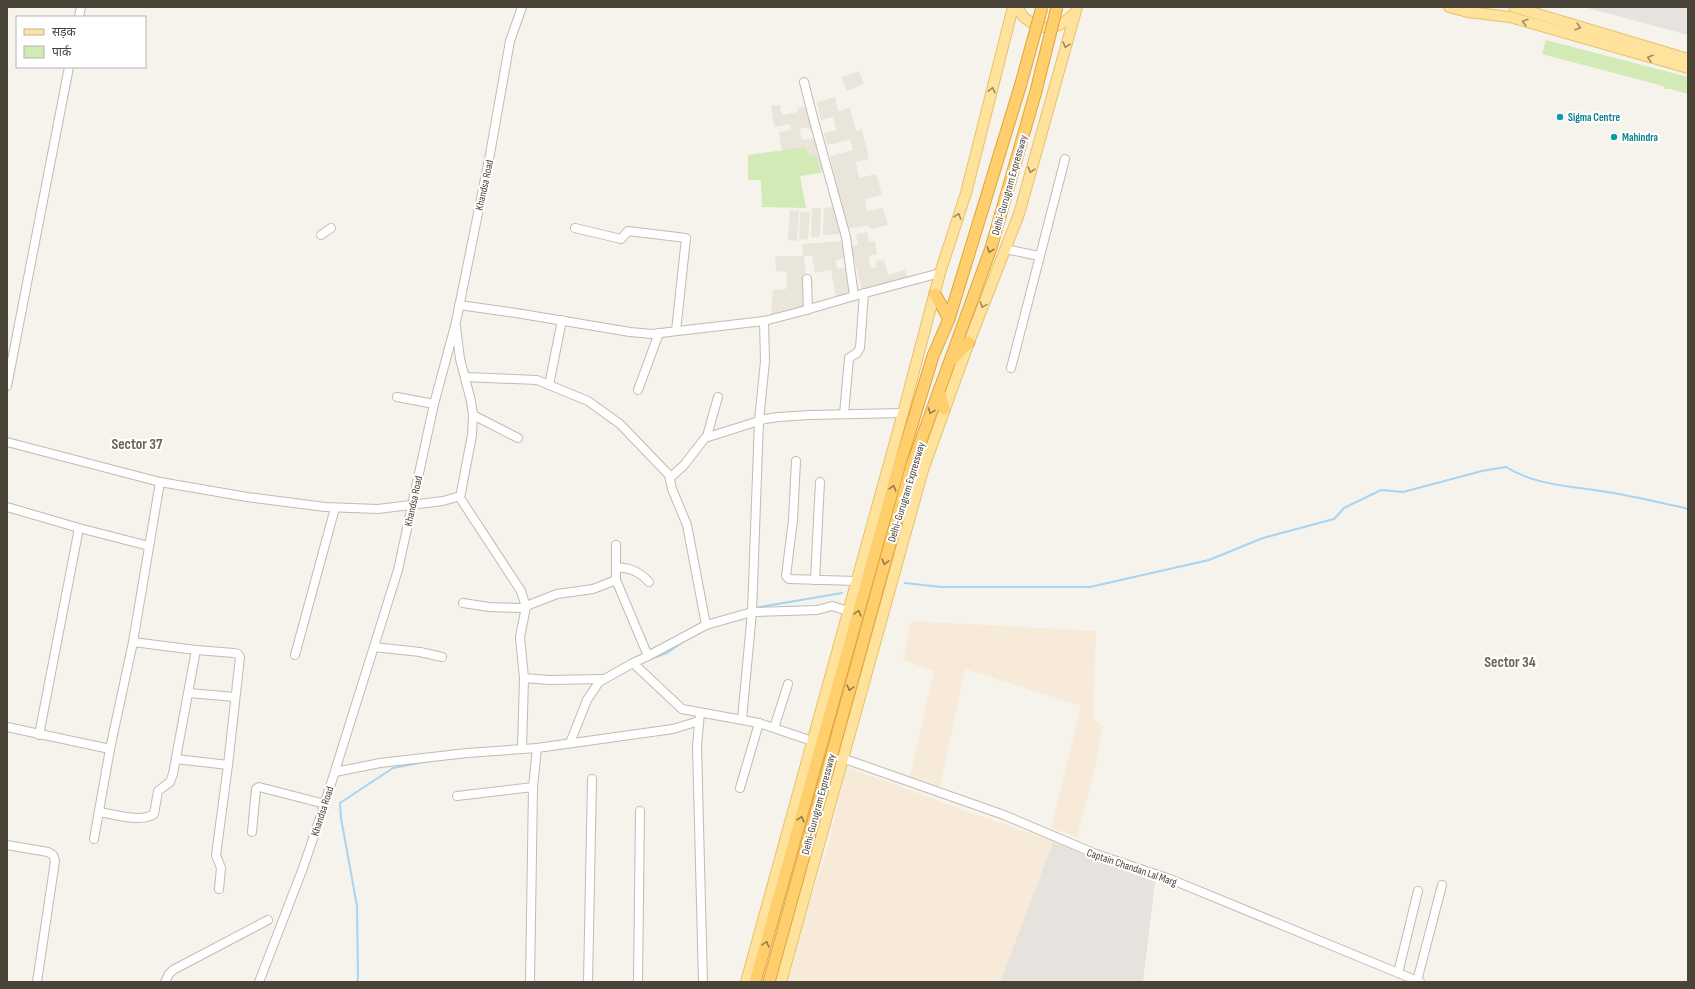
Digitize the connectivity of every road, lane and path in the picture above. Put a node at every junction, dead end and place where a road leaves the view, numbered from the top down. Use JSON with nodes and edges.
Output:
{"nodes":[{"id":1,"x":522,"y":7,"type":"edge"},
{"id":2,"x":1013,"y":7,"type":"edge"},
{"id":3,"x":1018,"y":7,"type":"edge"},
{"id":4,"x":1042,"y":7,"type":"edge"},
{"id":5,"x":1057,"y":7,"type":"edge"},
{"id":6,"x":1449,"y":7,"type":"edge"},
{"id":7,"x":1475,"y":7,"type":"edge"},
{"id":8,"x":1514,"y":7,"type":"edge"},
{"id":9,"x":1076,"y":10,"type":"edge"},
{"id":10,"x":1510,"y":17,"type":"junction"},
{"id":11,"x":1688,"y":59,"type":"edge"},
{"id":12,"x":69,"y":68,"type":"edge"},
{"id":13,"x":1688,"y":68,"type":"edge"},
{"id":14,"x":804,"y":82,"type":"dead end"},
{"id":15,"x":1065,"y":159,"type":"dead end"},
{"id":16,"x":331,"y":228,"type":"dead end"},
{"id":17,"x":575,"y":228,"type":"dead end"},
{"id":18,"x":321,"y":235,"type":"dead end"},
{"id":19,"x":1005,"y":249,"type":"junction"},
{"id":20,"x":1039,"y":256,"type":"junction"},
{"id":21,"x":940,"y":273,"type":"junction"},
{"id":22,"x":807,"y":279,"type":"dead end"},
{"id":23,"x":864,"y":293,"type":"junction"},
{"id":24,"x":935,"y":294,"type":"junction"},
{"id":25,"x":854,"y":296,"type":"junction"},
{"id":26,"x":459,"y":306,"type":"junction"},
{"id":27,"x":808,"y":310,"type":"junction"},
{"id":28,"x":562,"y":320,"type":"junction"},
{"id":29,"x":949,"y":320,"type":"junction"},
{"id":30,"x":764,"y":321,"type":"junction"},
{"id":31,"x":456,"y":322,"type":"junction"},
{"id":32,"x":676,"y":331,"type":"junction"},
{"id":33,"x":659,"y":333,"type":"junction"},
{"id":34,"x":968,"y":342,"type":"junction"},
{"id":35,"x":949,"y":363,"type":"junction"},
{"id":36,"x":1011,"y":368,"type":"dead end"},
{"id":37,"x":465,"y":377,"type":"junction"},
{"id":38,"x":549,"y":385,"type":"junction"},
{"id":39,"x":7,"y":386,"type":"edge"},
{"id":40,"x":638,"y":390,"type":"dead end"},
{"id":41,"x":939,"y":390,"type":"junction"},
{"id":42,"x":397,"y":397,"type":"dead end"},
{"id":43,"x":718,"y":398,"type":"dead end"},
{"id":44,"x":434,"y":404,"type":"junction"},
{"id":45,"x":944,"y":409,"type":"junction"},
{"id":46,"x":903,"y":413,"type":"junction"},
{"id":47,"x":844,"y":414,"type":"junction"},
{"id":48,"x":473,"y":415,"type":"junction"},
{"id":49,"x":759,"y":421,"type":"junction"},
{"id":50,"x":707,"y":436,"type":"junction"},
{"id":51,"x":518,"y":438,"type":"dead end"},
{"id":52,"x":7,"y":442,"type":"edge"},
{"id":53,"x":796,"y":461,"type":"dead end"},
{"id":54,"x":670,"y":478,"type":"junction"},
{"id":55,"x":160,"y":482,"type":"junction"},
{"id":56,"x":820,"y":482,"type":"dead end"},
{"id":57,"x":460,"y":496,"type":"junction"},
{"id":58,"x":412,"y":506,"type":"junction"},
{"id":59,"x":7,"y":507,"type":"edge"},
{"id":60,"x":335,"y":508,"type":"junction"},
{"id":61,"x":79,"y":528,"type":"junction"},
{"id":62,"x":616,"y":545,"type":"dead end"},
{"id":63,"x":148,"y":546,"type":"junction"},
{"id":64,"x":616,"y":567,"type":"junction"},
{"id":65,"x":616,"y":580,"type":"junction"},
{"id":66,"x":815,"y":580,"type":"junction"},
{"id":67,"x":856,"y":581,"type":"junction"},
{"id":68,"x":649,"y":582,"type":"dead end"},
{"id":69,"x":463,"y":603,"type":"dead end"},
{"id":70,"x":526,"y":607,"type":"junction"},
{"id":71,"x":848,"y":611,"type":"junction"},
{"id":72,"x":752,"y":612,"type":"junction"},
{"id":73,"x":706,"y":625,"type":"junction"},
{"id":74,"x":848,"y":630,"type":"junction"},
{"id":75,"x":133,"y":642,"type":"junction"},
{"id":76,"x":374,"y":647,"type":"junction"},
{"id":77,"x":196,"y":650,"type":"junction"},
{"id":78,"x":296,"y":655,"type":"dead end"},
{"id":79,"x":648,"y":656,"type":"junction"},
{"id":80,"x":442,"y":657,"type":"dead end"},
{"id":81,"x":633,"y":663,"type":"junction"},
{"id":82,"x":524,"y":678,"type":"junction"},
{"id":83,"x":604,"y":679,"type":"junction"},
{"id":84,"x":788,"y":684,"type":"dead end"},
{"id":85,"x":189,"y":692,"type":"junction"},
{"id":86,"x":235,"y":697,"type":"junction"},
{"id":87,"x":699,"y":717,"type":"junction"},
{"id":88,"x":742,"y":719,"type":"junction"},
{"id":89,"x":759,"y":723,"type":"junction"},
{"id":90,"x":7,"y":727,"type":"edge"},
{"id":91,"x":774,"y":728,"type":"junction"},
{"id":92,"x":39,"y":735,"type":"junction"},
{"id":93,"x":812,"y":741,"type":"junction"},
{"id":94,"x":570,"y":743,"type":"junction"},
{"id":95,"x":537,"y":748,"type":"junction"},
{"id":96,"x":110,"y":749,"type":"junction"},
{"id":97,"x":522,"y":749,"type":"junction"},
{"id":98,"x":176,"y":758,"type":"junction"},
{"id":99,"x":842,"y":758,"type":"junction"},
{"id":100,"x":228,"y":765,"type":"junction"},
{"id":101,"x":335,"y":772,"type":"junction"},
{"id":102,"x":592,"y":779,"type":"dead end"},
{"id":103,"x":533,"y":787,"type":"junction"},
{"id":104,"x":740,"y":788,"type":"dead end"},
{"id":105,"x":457,"y":796,"type":"dead end"},
{"id":106,"x":325,"y":804,"type":"junction"},
{"id":107,"x":640,"y":811,"type":"dead end"},
{"id":108,"x":99,"y":812,"type":"junction"},
{"id":109,"x":252,"y":832,"type":"dead end"},
{"id":110,"x":94,"y":839,"type":"dead end"},
{"id":111,"x":7,"y":845,"type":"edge"},
{"id":112,"x":1442,"y":885,"type":"dead end"},
{"id":113,"x":219,"y":889,"type":"dead end"},
{"id":114,"x":1418,"y":891,"type":"dead end"},
{"id":115,"x":268,"y":920,"type":"dead end"},
{"id":116,"x":1398,"y":973,"type":"junction"},
{"id":117,"x":1418,"y":981,"type":"edge"},
{"id":118,"x":37,"y":982,"type":"edge"},
{"id":119,"x":165,"y":982,"type":"edge"},
{"id":120,"x":259,"y":982,"type":"edge"},
{"id":121,"x":530,"y":982,"type":"edge"},
{"id":122,"x":588,"y":982,"type":"edge"},
{"id":123,"x":638,"y":982,"type":"edge"},
{"id":124,"x":703,"y":982,"type":"edge"},
{"id":125,"x":746,"y":982,"type":"edge"},
{"id":126,"x":755,"y":982,"type":"edge"},
{"id":127,"x":769,"y":982,"type":"edge"},
{"id":128,"x":781,"y":982,"type":"edge"}],
"edges":[{"from":1,"to":26,"type":"street","name":"Khandsa Road"},
{"from":21,"to":2,"type":"main road","one_way":true},
{"from":3,"to":9,"type":"main road"},
{"from":4,"to":29,"type":"highway","name":"Delhi-Gurugram Expressway","bridge":true},
{"from":5,"to":35,"type":"highway","name":"Delhi-Gurugram Expressway","one_way":true,"bridge":true},
{"from":6,"to":10,"type":"main road"},
{"from":7,"to":10,"type":"main road"},
{"from":8,"to":11,"type":"main road","one_way":true},
{"from":9,"to":19,"type":"main road","one_way":true},
{"from":13,"to":10,"type":"main road","one_way":true},
{"from":12,"to":39,"type":"street"},
{"from":14,"to":25,"type":"street"},
{"from":15,"to":20,"type":"street"},
{"from":16,"to":18,"type":"street"},
{"from":17,"to":32,"type":"street"},
{"from":19,"to":20,"type":"street"},
{"from":19,"to":34,"type":"main road","one_way":true},
{"from":20,"to":36,"type":"street"},
{"from":21,"to":23,"type":"street"},
{"from":21,"to":24,"type":"main road"},
{"from":22,"to":27,"type":"street"},
{"from":23,"to":25,"type":"street"},
{"from":23,"to":47,"type":"street"},
{"from":24,"to":29,"type":"highway"},
{"from":24,"to":46,"type":"main road"},
{"from":25,"to":27,"type":"street"},
{"from":26,"to":28,"type":"street"},
{"from":26,"to":31,"type":"street","name":"Khandsa Road"},
{"from":27,"to":30,"type":"street"},
{"from":28,"to":33,"type":"street"},
{"from":28,"to":38,"type":"street"},
{"from":74,"to":29,"type":"highway","name":"Delhi-Gurugram Expressway","one_way":true},
{"from":30,"to":32,"type":"street"},
{"from":30,"to":49,"type":"street"},
{"from":31,"to":37,"type":"street"},
{"from":31,"to":44,"type":"street","name":"Khandsa Road"},
{"from":32,"to":33,"type":"street"},
{"from":33,"to":40,"type":"street"},
{"from":34,"to":35,"type":"highway"},
{"from":34,"to":45,"type":"main road"},
{"from":35,"to":41,"type":"highway","name":"Delhi-Gurugram Expressway"},
{"from":37,"to":38,"type":"street"},
{"from":37,"to":48,"type":"street"},
{"from":38,"to":54,"type":"street"},
{"from":41,"to":45,"type":"highway"},
{"from":41,"to":127,"type":"highway","name":"Delhi-Gurugram Expressway","one_way":true},
{"from":42,"to":44,"type":"street"},
{"from":43,"to":50,"type":"street"},
{"from":44,"to":58,"type":"street","name":"Khandsa Road"},
{"from":45,"to":99,"type":"main road"},
{"from":46,"to":47,"type":"street"},
{"from":46,"to":67,"type":"main road"},
{"from":47,"to":49,"type":"street"},
{"from":48,"to":51,"type":"street"},
{"from":48,"to":57,"type":"street"},
{"from":49,"to":50,"type":"street"},
{"from":49,"to":72,"type":"street"},
{"from":50,"to":54,"type":"street"},
{"from":52,"to":55,"type":"street"},
{"from":53,"to":66,"type":"street"},
{"from":54,"to":73,"type":"street"},
{"from":55,"to":60,"type":"street"},
{"from":55,"to":63,"type":"street"},
{"from":56,"to":66,"type":"street"},
{"from":57,"to":58,"type":"street"},
{"from":57,"to":70,"type":"street"},
{"from":58,"to":60,"type":"street"},
{"from":58,"to":76,"type":"street","name":"Khandsa Road"},
{"from":59,"to":61,"type":"street"},
{"from":60,"to":78,"type":"street"},
{"from":61,"to":63,"type":"street"},
{"from":61,"to":92,"type":"street"},
{"from":62,"to":64,"type":"street"},
{"from":63,"to":75,"type":"street"},
{"from":64,"to":65,"type":"street"},
{"from":64,"to":68,"type":"street"},
{"from":65,"to":70,"type":"street"},
{"from":65,"to":79,"type":"street"},
{"from":66,"to":67,"type":"street"},
{"from":67,"to":71,"type":"main road"},
{"from":69,"to":70,"type":"street"},
{"from":70,"to":82,"type":"street"},
{"from":71,"to":72,"type":"street"},
{"from":71,"to":74,"type":"main road"},
{"from":72,"to":73,"type":"street"},
{"from":72,"to":88,"type":"street"},
{"from":73,"to":79,"type":"street"},
{"from":74,"to":93,"type":"main road"},
{"from":126,"to":74,"type":"highway","name":"Delhi-Gurugram Expressway","one_way":true},
{"from":75,"to":77,"type":"street"},
{"from":75,"to":96,"type":"street"},
{"from":76,"to":80,"type":"street"},
{"from":76,"to":101,"type":"street","name":"Khandsa Road"},
{"from":77,"to":85,"type":"street"},
{"from":77,"to":86,"type":"street"},
{"from":79,"to":81,"type":"street"},
{"from":81,"to":83,"type":"street"},
{"from":81,"to":87,"type":"street"},
{"from":82,"to":83,"type":"street"},
{"from":82,"to":97,"type":"street"},
{"from":83,"to":94,"type":"street"},
{"from":84,"to":91,"type":"street"},
{"from":85,"to":86,"type":"street"},
{"from":85,"to":98,"type":"street"},
{"from":86,"to":100,"type":"street"},
{"from":87,"to":88,"type":"street"},
{"from":87,"to":94,"type":"street"},
{"from":87,"to":124,"type":"street"},
{"from":88,"to":89,"type":"street"},
{"from":89,"to":91,"type":"street"},
{"from":89,"to":104,"type":"street"},
{"from":90,"to":92,"type":"street"},
{"from":91,"to":93,"type":"street"},
{"from":92,"to":96,"type":"street"},
{"from":93,"to":125,"type":"main road"},
{"from":94,"to":95,"type":"street"},
{"from":95,"to":97,"type":"street"},
{"from":95,"to":103,"type":"street"},
{"from":96,"to":108,"type":"street"},
{"from":97,"to":101,"type":"street"},
{"from":98,"to":100,"type":"street"},
{"from":98,"to":108,"type":"street"},
{"from":99,"to":116,"type":"street","name":"Captain Chandan Lal Marg"},
{"from":99,"to":128,"type":"main road"},
{"from":100,"to":113,"type":"street"},
{"from":101,"to":106,"type":"street","name":"Khandsa Road"},
{"from":102,"to":122,"type":"street"},
{"from":103,"to":105,"type":"street"},
{"from":103,"to":121,"type":"street"},
{"from":106,"to":109,"type":"street"},
{"from":106,"to":120,"type":"street","name":"Khandsa Road"},
{"from":107,"to":123,"type":"street"},
{"from":108,"to":110,"type":"street"},
{"from":111,"to":118,"type":"street"},
{"from":112,"to":117,"type":"street"},
{"from":114,"to":116,"type":"street"},
{"from":115,"to":119,"type":"street"},
{"from":116,"to":117,"type":"street","name":"Captain Chandan Lal Marg"}]}
